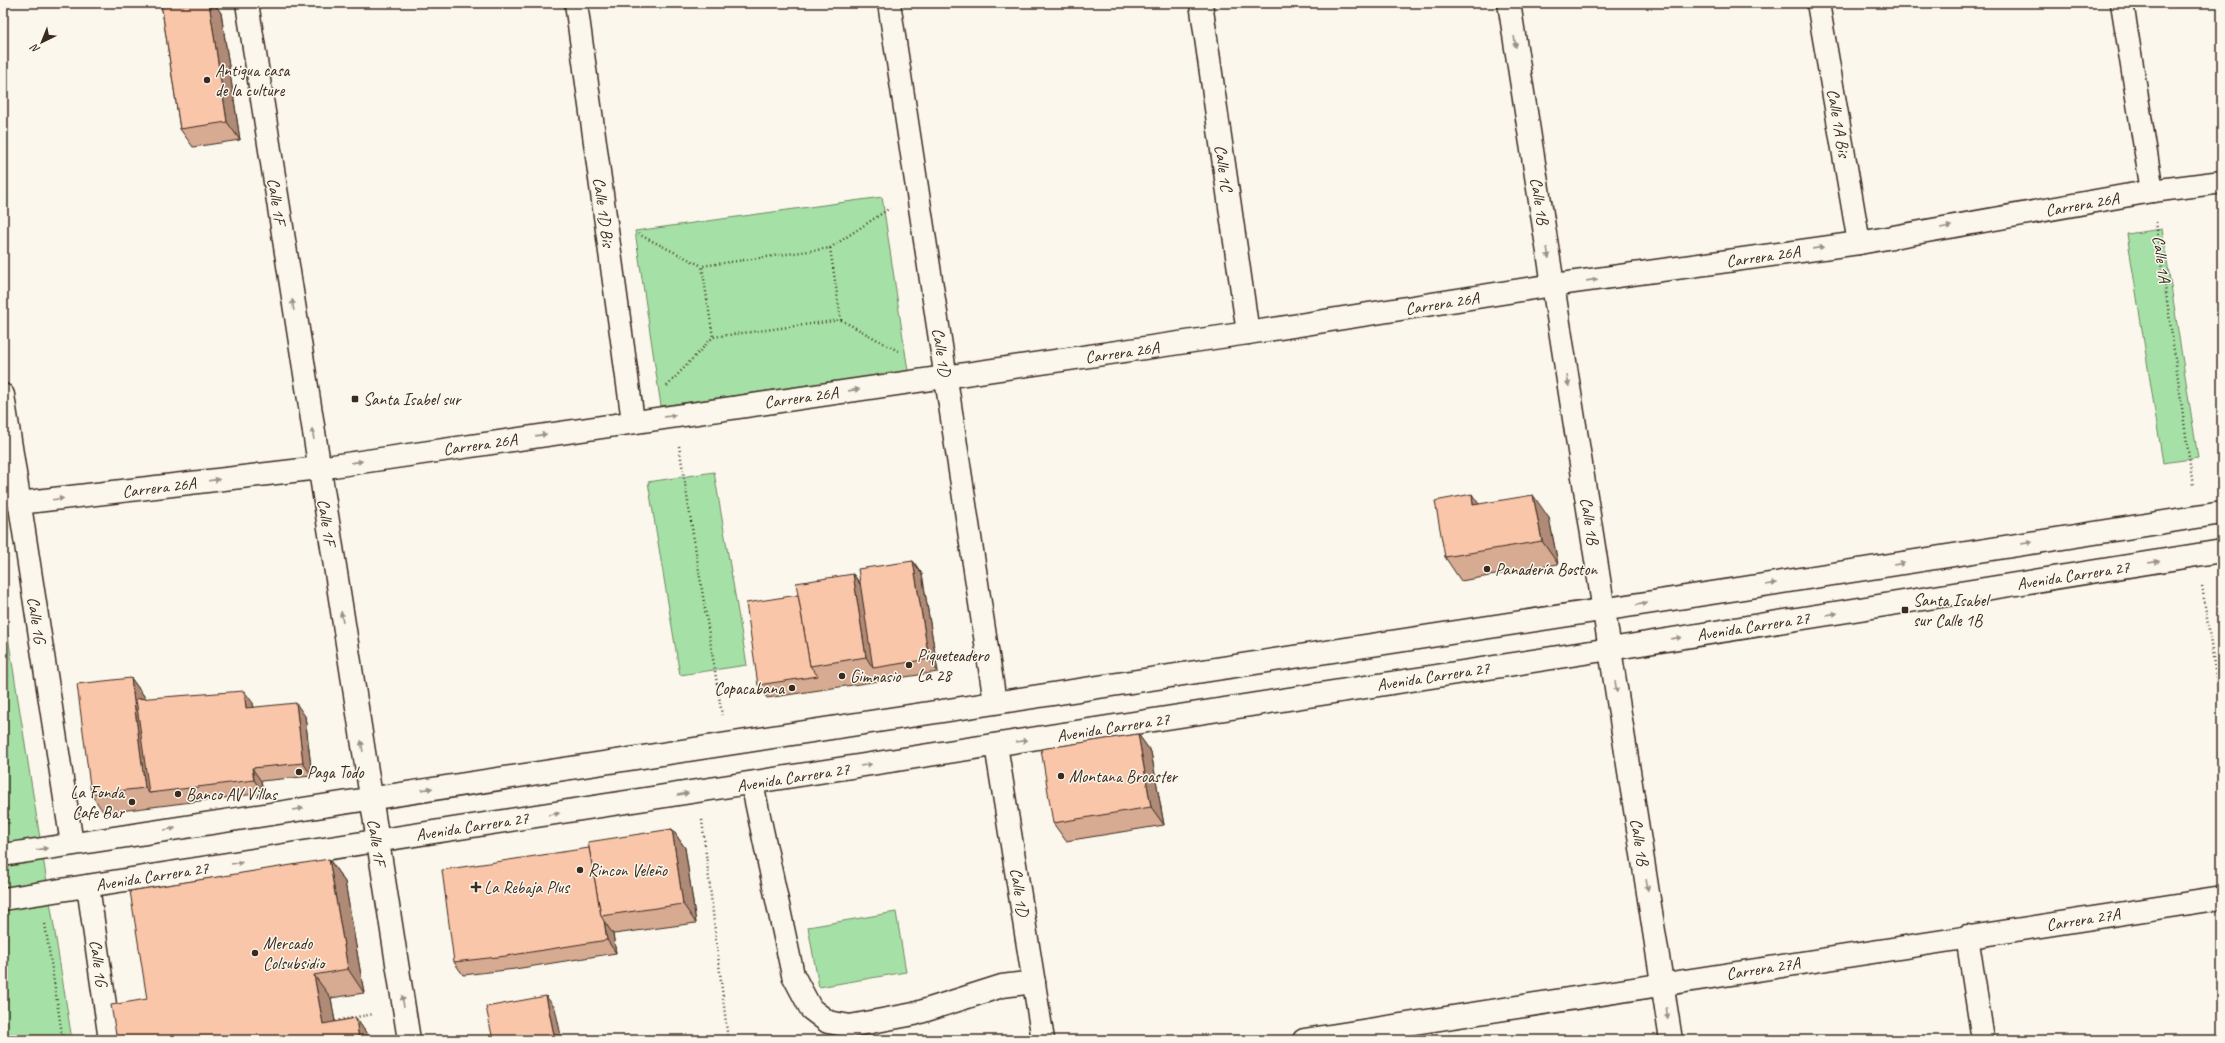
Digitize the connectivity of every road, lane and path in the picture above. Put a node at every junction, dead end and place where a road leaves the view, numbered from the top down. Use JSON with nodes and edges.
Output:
{"nodes":[{"id":1,"x":247,"y":3,"type":"edge"},
{"id":2,"x":576,"y":3,"type":"edge"},
{"id":3,"x":890,"y":3,"type":"edge"},
{"id":4,"x":1201,"y":3,"type":"edge"},
{"id":5,"x":1509,"y":3,"type":"edge"},
{"id":6,"x":1818,"y":3,"type":"edge"},
{"id":7,"x":2122,"y":3,"type":"edge"},
{"id":8,"x":2222,"y":182,"type":"edge"},
{"id":9,"x":917,"y":190,"type":"junction"},
{"id":10,"x":2152,"y":191,"type":"junction"},
{"id":11,"x":605,"y":218,"type":"junction"},
{"id":12,"x":1860,"y":243,"type":"junction"},
{"id":13,"x":830,"y":248,"type":"junction"},
{"id":14,"x":702,"y":266,"type":"junction"},
{"id":15,"x":1553,"y":285,"type":"junction"},
{"id":16,"x":841,"y":320,"type":"junction"},
{"id":17,"x":1248,"y":333,"type":"junction"},
{"id":18,"x":713,"y":337,"type":"junction"},
{"id":19,"x":946,"y":377,"type":"junction"},
{"id":20,"x":665,"y":388,"type":"dead end"},
{"id":21,"x":3,"y":395,"type":"edge"},
{"id":22,"x":675,"y":415,"type":"junction"},
{"id":23,"x":633,"y":421,"type":"junction"},
{"id":24,"x":319,"y":468,"type":"junction"},
{"id":25,"x":19,"y":503,"type":"junction"},
{"id":26,"x":2222,"y":512,"type":"edge"},
{"id":27,"x":2197,"y":517,"type":"junction"},
{"id":28,"x":2222,"y":551,"type":"edge"},
{"id":29,"x":2198,"y":555,"type":"junction"},
{"id":30,"x":1604,"y":609,"type":"junction"},
{"id":31,"x":1610,"y":649,"type":"junction"},
{"id":32,"x":995,"y":702,"type":"junction"},
{"id":33,"x":2222,"y":716,"type":"edge"},
{"id":34,"x":726,"y":743,"type":"junction"},
{"id":35,"x":996,"y":745,"type":"junction"},
{"id":36,"x":752,"y":783,"type":"junction"},
{"id":37,"x":3,"y":787,"type":"edge"},
{"id":38,"x":699,"y":792,"type":"junction"},
{"id":39,"x":370,"y":798,"type":"junction"},
{"id":40,"x":377,"y":841,"type":"junction"},
{"id":41,"x":72,"y":844,"type":"junction"},
{"id":42,"x":9,"y":855,"type":"edge"},
{"id":43,"x":88,"y":886,"type":"junction"},
{"id":44,"x":41,"y":893,"type":"junction"},
{"id":45,"x":2222,"y":898,"type":"edge"},
{"id":46,"x":3,"y":899,"type":"edge"},
{"id":47,"x":1967,"y":936,"type":"junction"},
{"id":48,"x":1034,"y":982,"type":"junction"},
{"id":49,"x":1662,"y":983,"type":"junction"},
{"id":50,"x":379,"y":1013,"type":"dead end"},
{"id":51,"x":335,"y":1021,"type":"edge"},
{"id":52,"x":1375,"y":1034,"type":"edge"},
{"id":53,"x":63,"y":1040,"type":"edge"},
{"id":54,"x":110,"y":1040,"type":"edge"},
{"id":55,"x":409,"y":1040,"type":"edge"},
{"id":56,"x":728,"y":1040,"type":"edge"},
{"id":57,"x":1043,"y":1040,"type":"edge"},
{"id":58,"x":1304,"y":1040,"type":"edge"},
{"id":59,"x":1671,"y":1040,"type":"edge"},
{"id":60,"x":1983,"y":1040,"type":"edge"}],
"edges":[{"from":24,"to":1,"type":"street","name":"Calle 1F","one_way":true},
{"from":2,"to":11,"type":"street","name":"Calle 1D Bis"},
{"from":3,"to":9,"type":"street","name":"Calle 1D"},
{"from":4,"to":17,"type":"street","name":"Calle 1C"},
{"from":5,"to":15,"type":"street","name":"Calle 1B","one_way":true},
{"from":6,"to":12,"type":"street","name":"Calle 1A Bis"},
{"from":7,"to":10,"type":"street"},
{"from":8,"to":10,"type":"street","name":"Carrera 26A"},
{"from":9,"to":13,"type":"path"},
{"from":9,"to":19,"type":"street","name":"Calle 1D"},
{"from":12,"to":10,"type":"street","name":"Carrera 26A","one_way":true},
{"from":10,"to":27,"type":"path","name":"Calle 1A"},
{"from":11,"to":14,"type":"path"},
{"from":11,"to":23,"type":"street","name":"Calle 1D Bis"},
{"from":15,"to":12,"type":"street","name":"Carrera 26A","one_way":true},
{"from":13,"to":14,"type":"path"},
{"from":13,"to":16,"type":"path"},
{"from":14,"to":18,"type":"path"},
{"from":15,"to":17,"type":"street","name":"Carrera 26A"},
{"from":15,"to":30,"type":"street","name":"Calle 1B","one_way":true},
{"from":16,"to":18,"type":"path"},
{"from":16,"to":19,"type":"path"},
{"from":17,"to":19,"type":"street","name":"Carrera 26A"},
{"from":18,"to":20,"type":"path"},
{"from":22,"to":19,"type":"street","name":"Carrera 26A","one_way":true},
{"from":19,"to":32,"type":"street","name":"Calle 1D"},
{"from":21,"to":25,"type":"street","name":"Calle 1G"},
{"from":23,"to":22,"type":"street","name":"Carrera 26A","one_way":true},
{"from":22,"to":34,"type":"path"},
{"from":24,"to":23,"type":"street","name":"Carrera 26A","one_way":true},
{"from":25,"to":24,"type":"street","name":"Carrera 26A","one_way":true},
{"from":39,"to":24,"type":"street","name":"Calle 1F","one_way":true},
{"from":25,"to":41,"type":"street","name":"Calle 1G"},
{"from":26,"to":27,"type":"street"},
{"from":30,"to":27,"type":"street","one_way":true},
{"from":28,"to":29,"type":"street","name":"Avenida Carrera 27"},
{"from":31,"to":29,"type":"street","name":"Avenida Carrera 27","one_way":true},
{"from":29,"to":33,"type":"path"},
{"from":30,"to":31,"type":"street","name":"Calle 1B"},
{"from":30,"to":32,"type":"street"},
{"from":35,"to":31,"type":"street","name":"Avenida Carrera 27","one_way":true},
{"from":31,"to":49,"type":"street","name":"Calle 1B","one_way":true},
{"from":32,"to":34,"type":"street"},
{"from":39,"to":34,"type":"street","one_way":true},
{"from":36,"to":35,"type":"street","name":"Avenida Carrera 27","one_way":true},
{"from":35,"to":48,"type":"street","name":"Calle 1D"},
{"from":36,"to":38,"type":"street","name":"Avenida Carrera 27"},
{"from":36,"to":48,"type":"street"},
{"from":37,"to":42,"type":"path"},
{"from":40,"to":38,"type":"street","name":"Avenida Carrera 27","one_way":true},
{"from":38,"to":56,"type":"path"},
{"from":39,"to":40,"type":"street","name":"Calle 1F"},
{"from":41,"to":39,"type":"street","one_way":true},
{"from":43,"to":40,"type":"street","name":"Avenida Carrera 27","one_way":true},
{"from":55,"to":40,"type":"street","name":"Calle 1F","one_way":true},
{"from":42,"to":41,"type":"street","one_way":true},
{"from":43,"to":44,"type":"street","name":"Avenida Carrera 27"},
{"from":43,"to":54,"type":"street","name":"Calle 1G"},
{"from":44,"to":46,"type":"street","name":"Avenida Carrera 27"},
{"from":44,"to":53,"type":"path"},
{"from":45,"to":47,"type":"street","name":"Carrera 27A"},
{"from":47,"to":49,"type":"street","name":"Carrera 27A"},
{"from":47,"to":60,"type":"street"},
{"from":48,"to":57,"type":"street","name":"Calle 1D"},
{"from":49,"to":52,"type":"street","name":"Carrera 27A"},
{"from":49,"to":59,"type":"street","name":"Calle 1B","one_way":true},
{"from":50,"to":51,"type":"path"},
{"from":52,"to":58,"type":"street","name":"Carrera 27A"}]}
